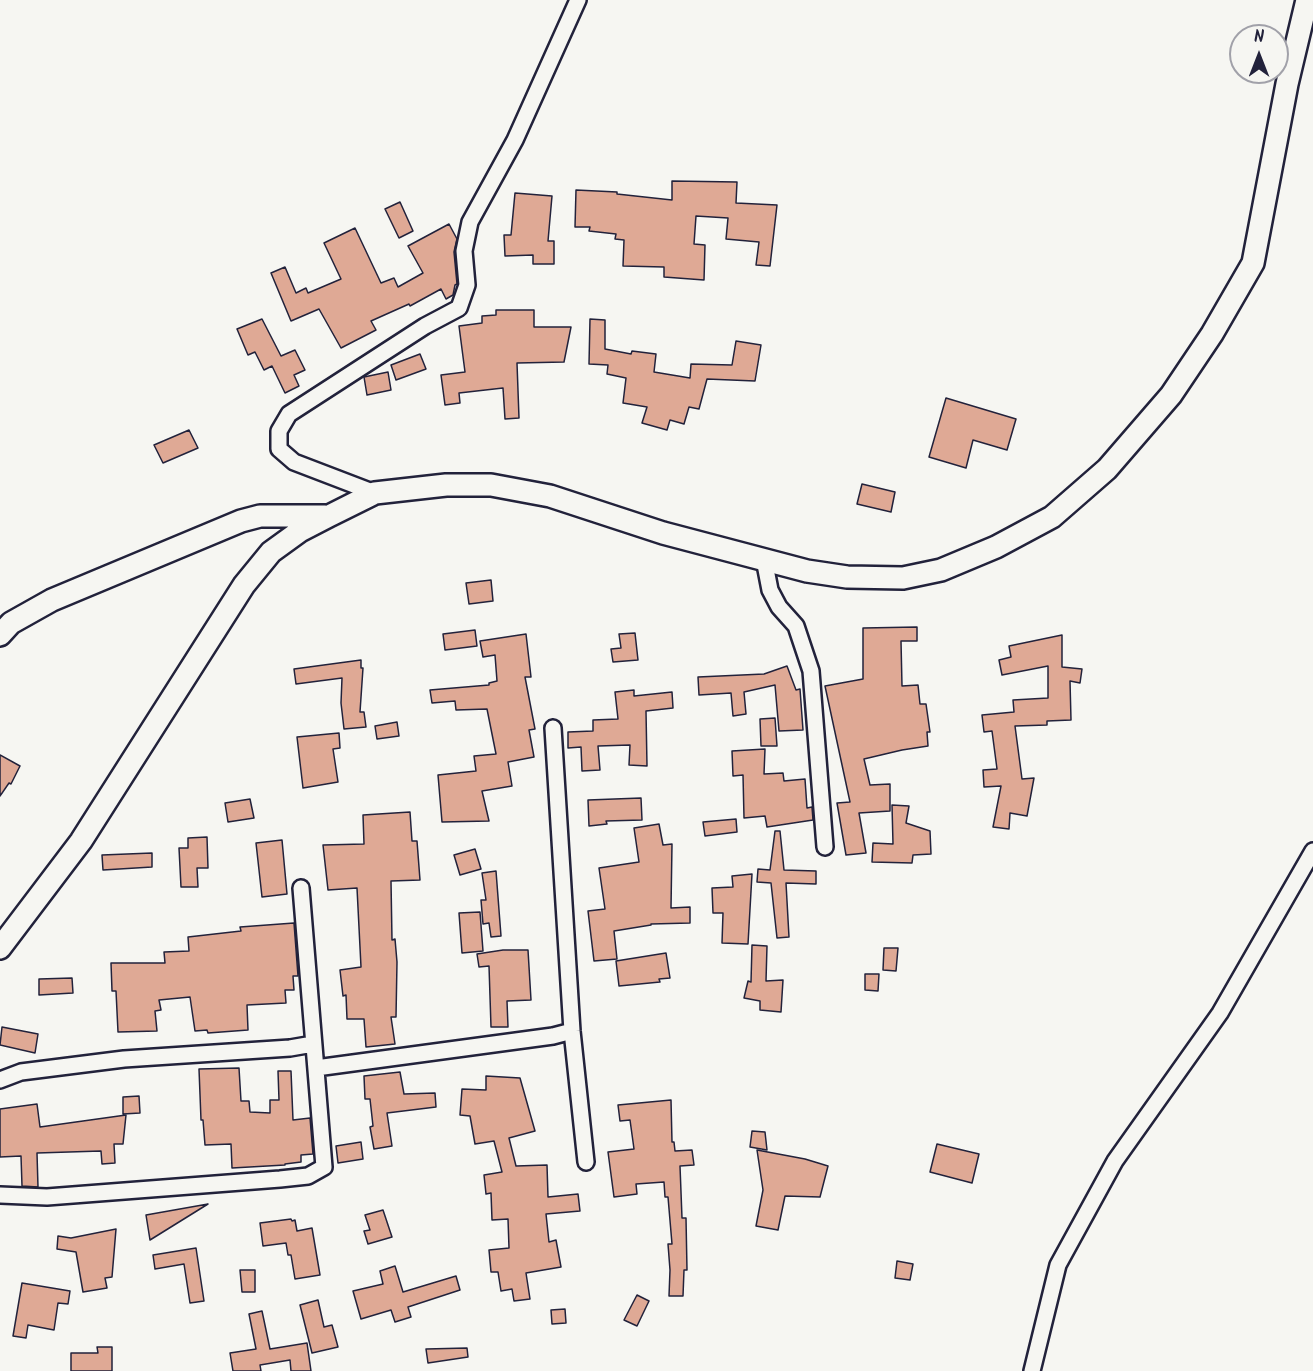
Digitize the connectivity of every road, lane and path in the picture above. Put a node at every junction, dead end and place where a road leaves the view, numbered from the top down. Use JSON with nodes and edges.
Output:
{"nodes":[{"id":1,"x":578,"y":0,"type":"edge"},
{"id":2,"x":1307,"y":0,"type":"edge"},
{"id":3,"x":375,"y":493,"type":"junction"},
{"id":4,"x":329,"y":516,"type":"junction"},
{"id":5,"x":764,"y":559,"type":"junction"},
{"id":6,"x":0,"y":635,"type":"edge"},
{"id":7,"x":553,"y":728,"type":"dead end"},
{"id":8,"x":825,"y":847,"type":"dead end"},
{"id":9,"x":1313,"y":851,"type":"edge"},
{"id":10,"x":302,"y":888,"type":"dead end"},
{"id":11,"x":0,"y":948,"type":"edge"},
{"id":12,"x":572,"y":1031,"type":"junction"},
{"id":13,"x":313,"y":1044,"type":"junction"},
{"id":14,"x":316,"y":1068,"type":"junction"},
{"id":15,"x":0,"y":1080,"type":"edge"},
{"id":16,"x":586,"y":1162,"type":"dead end"},
{"id":17,"x":0,"y":1195,"type":"edge"},
{"id":18,"x":1032,"y":1371,"type":"edge"}],
"edges":[{"from":1,"to":3,"type":"street"},
{"from":2,"to":5,"type":"street"},
{"from":3,"to":4,"type":"street"},
{"from":3,"to":5,"type":"street"},
{"from":4,"to":6,"type":"street"},
{"from":4,"to":11,"type":"street"},
{"from":5,"to":8,"type":"street"},
{"from":7,"to":12,"type":"street"},
{"from":9,"to":18,"type":"street"},
{"from":10,"to":13,"type":"street"},
{"from":12,"to":14,"type":"street"},
{"from":12,"to":16,"type":"street"},
{"from":13,"to":14,"type":"street"},
{"from":13,"to":15,"type":"street"},
{"from":14,"to":17,"type":"street"}]}
